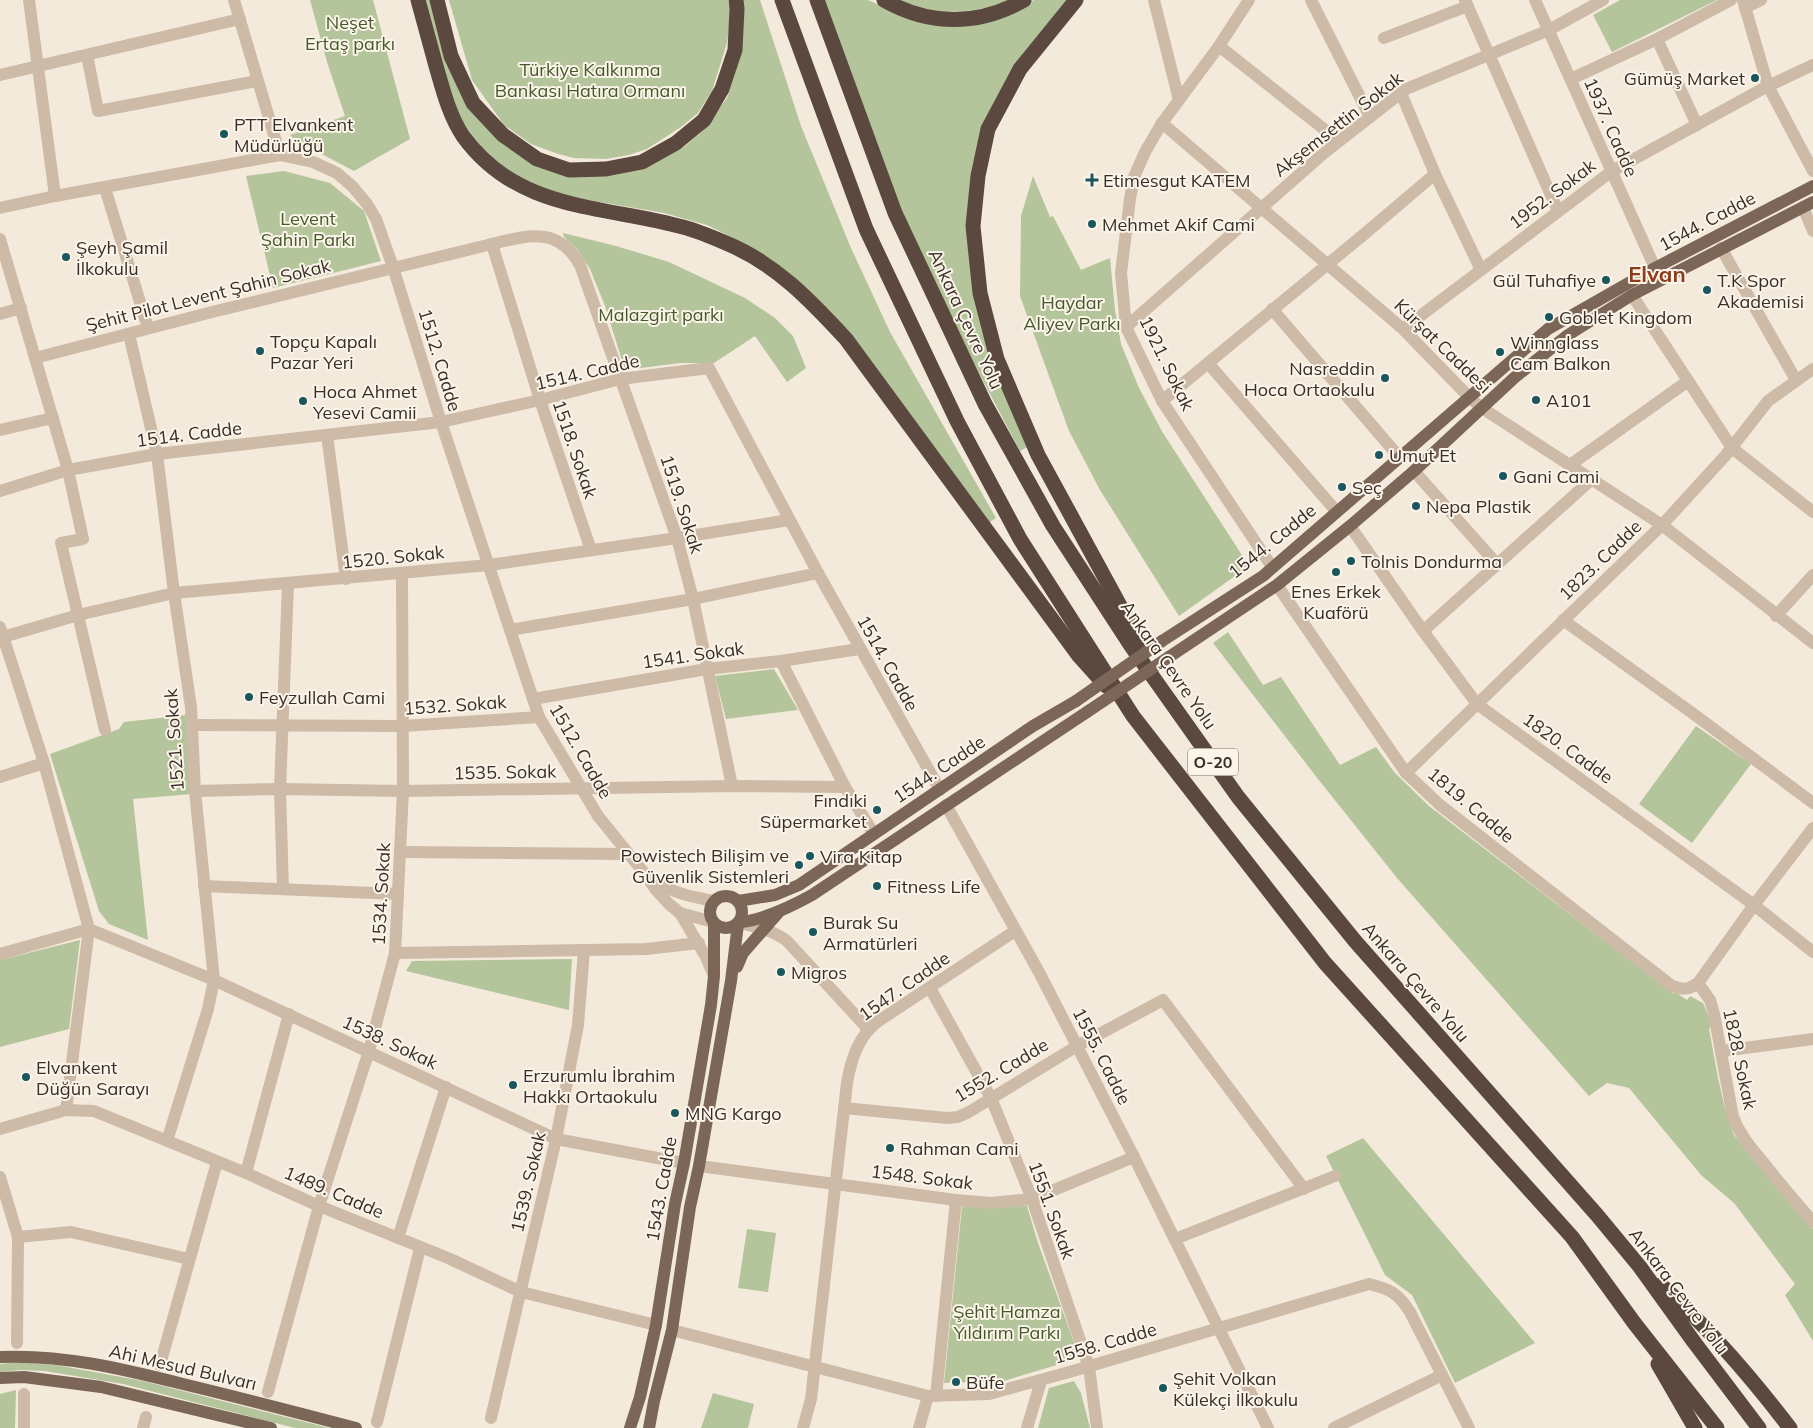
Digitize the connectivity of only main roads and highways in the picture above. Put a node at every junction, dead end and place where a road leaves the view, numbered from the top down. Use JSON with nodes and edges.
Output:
{"nodes":[{"id":1,"x":418,"y":0,"type":"edge"},
{"id":2,"x":437,"y":0,"type":"edge"},
{"id":3,"x":736,"y":0,"type":"edge"},
{"id":4,"x":782,"y":0,"type":"edge"},
{"id":5,"x":817,"y":0,"type":"edge"},
{"id":6,"x":884,"y":0,"type":"edge"},
{"id":7,"x":1024,"y":0,"type":"edge"},
{"id":8,"x":1076,"y":0,"type":"edge"},
{"id":9,"x":1813,"y":186,"type":"edge"},
{"id":10,"x":1808,"y":204,"type":"edge"},
{"id":11,"x":1175,"y":706,"type":"junction"},
{"id":12,"x":1133,"y":716,"type":"junction"},
{"id":13,"x":738,"y":901,"type":"junction"},
{"id":14,"x":781,"y":910,"type":"junction"},
{"id":15,"x":714,"y":923,"type":"junction"},
{"id":16,"x":739,"y":923,"type":"junction"},
{"id":17,"x":731,"y":980,"type":"junction"},
{"id":18,"x":1640,"y":1267,"type":"junction"},
{"id":19,"x":1635,"y":1324,"type":"junction"},
{"id":20,"x":0,"y":1357,"type":"edge"},
{"id":21,"x":0,"y":1378,"type":"edge"},
{"id":22,"x":266,"y":1427,"type":"edge"},
{"id":23,"x":356,"y":1428,"type":"edge"},
{"id":24,"x":630,"y":1428,"type":"edge"},
{"id":25,"x":649,"y":1428,"type":"edge"},
{"id":26,"x":1695,"y":1428,"type":"edge"},
{"id":27,"x":1717,"y":1428,"type":"edge"},
{"id":28,"x":1759,"y":1428,"type":"edge"},
{"id":29,"x":1790,"y":1428,"type":"edge"}],
"edges":[{"from":1,"to":12,"type":"highway"},
{"from":2,"to":3,"type":"highway"},
{"from":4,"to":12,"type":"highway","number":"O-20"},
{"from":5,"to":11,"type":"highway","name":"Ankara Çevre Yolu","number":"O-20"},
{"from":6,"to":7,"type":"highway"},
{"from":8,"to":11,"type":"highway"},
{"from":9,"to":13,"type":"main road","name":"1544. Cadde","bridge":true},
{"from":10,"to":14,"type":"main road","name":"1544. Cadde","bridge":true},
{"from":11,"to":18,"type":"highway","name":"Ankara Çevre Yolu","number":"O-20"},
{"from":12,"to":19,"type":"highway","number":"O-20"},
{"from":13,"to":15,"type":"main road"},
{"from":13,"to":16,"type":"main road"},
{"from":14,"to":16,"type":"main road","name":"1544. Cadde"},
{"from":14,"to":17,"type":"main road"},
{"from":15,"to":16,"type":"main road"},
{"from":15,"to":24,"type":"main road","name":"1543. Cadde"},
{"from":16,"to":17,"type":"main road","name":"1543. Cadde"},
{"from":17,"to":25,"type":"main road","name":"1543. Cadde"},
{"from":18,"to":28,"type":"highway","name":"Ankara Çevre Yolu","number":"O-20"},
{"from":18,"to":29,"type":"highway"},
{"from":19,"to":26,"type":"highway"},
{"from":19,"to":27,"type":"highway","number":"O-20"},
{"from":20,"to":23,"type":"main road","name":"Ahi Mesud Bulvarı"},
{"from":21,"to":22,"type":"main road"}]}
